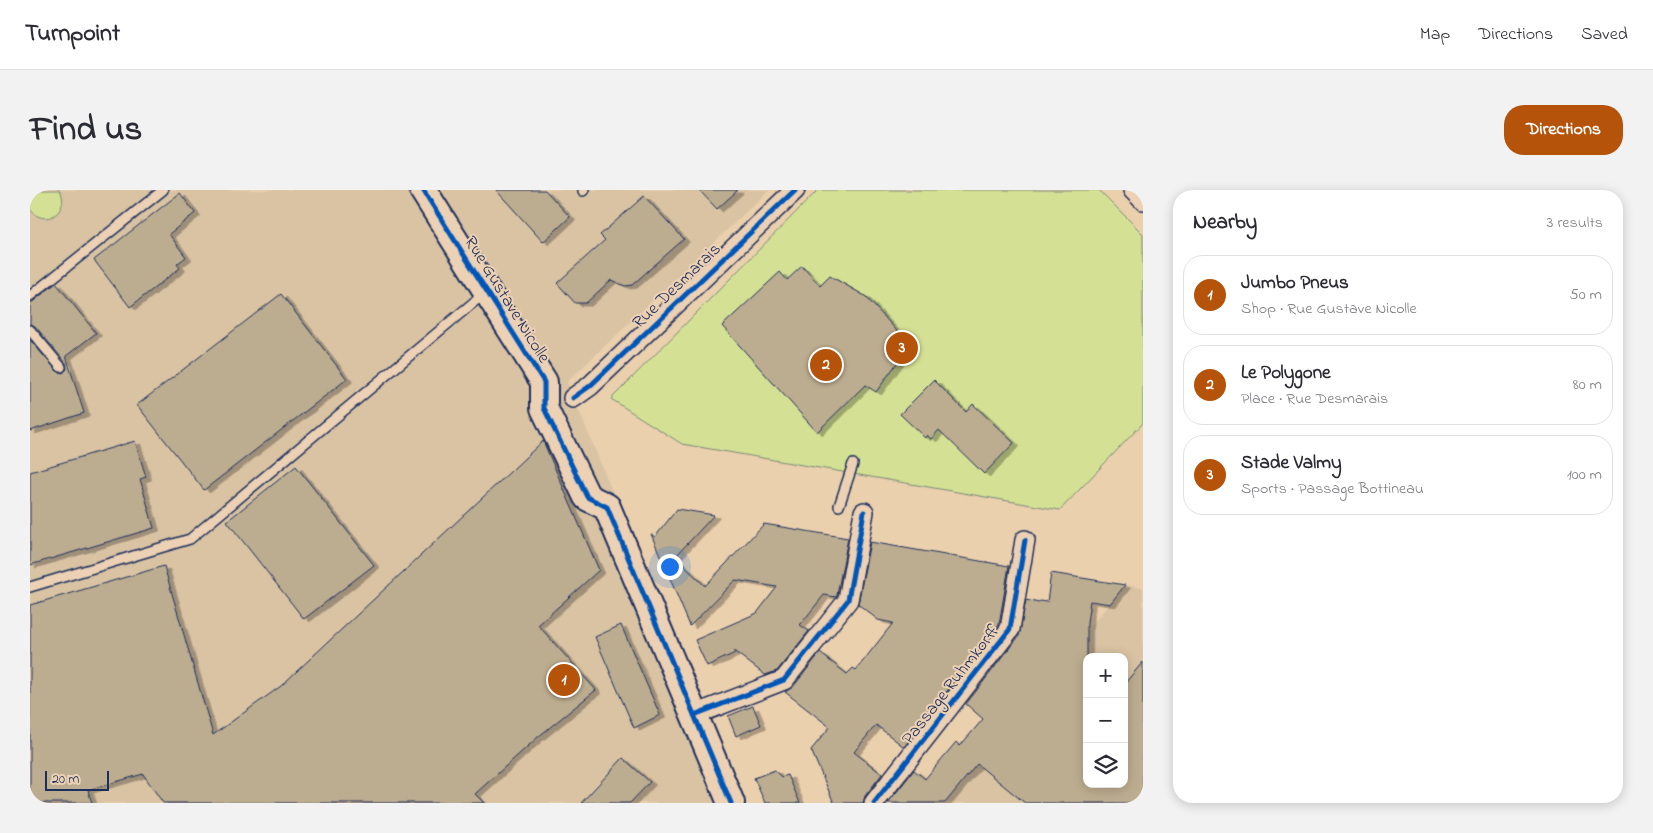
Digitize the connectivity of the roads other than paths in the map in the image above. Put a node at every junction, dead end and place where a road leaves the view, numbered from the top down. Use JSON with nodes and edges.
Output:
{"nodes":[{"id":1,"x":164,"y":190,"type":"edge"},
{"id":2,"x":423,"y":190,"type":"edge"},
{"id":3,"x":795,"y":190,"type":"edge"},
{"id":4,"x":1133,"y":190,"type":"edge"},
{"id":5,"x":1143,"y":200,"type":"edge"},
{"id":6,"x":486,"y":291,"type":"junction"},
{"id":7,"x":30,"y":296,"type":"edge"},
{"id":8,"x":30,"y":330,"type":"edge"},
{"id":9,"x":61,"y":367,"type":"dead end"},
{"id":10,"x":573,"y":398,"type":"dead end"},
{"id":11,"x":853,"y":464,"type":"dead end"},
{"id":12,"x":839,"y":506,"type":"dead end"},
{"id":13,"x":864,"y":512,"type":"dead end"},
{"id":14,"x":1025,"y":540,"type":"dead end"},
{"id":15,"x":30,"y":587,"type":"edge"},
{"id":16,"x":694,"y":716,"type":"junction"},
{"id":17,"x":731,"y":803,"type":"edge"},
{"id":18,"x":874,"y":803,"type":"edge"}],
"edges":[{"from":1,"to":7,"type":"lane"},
{"from":2,"to":6,"type":"street","name":"Rue Gustave Nicolle"},
{"from":3,"to":10,"type":"street","name":"Rue Desmarais"},
{"from":4,"to":5,"type":"street"},
{"from":6,"to":15,"type":"lane"},
{"from":6,"to":16,"type":"street","name":"Rue Gustave Nicolle"},
{"from":8,"to":9,"type":"lane"},
{"from":11,"to":12,"type":"lane"},
{"from":13,"to":16,"type":"street"},
{"from":14,"to":18,"type":"street","name":"Passage Ruhmkorff"},
{"from":16,"to":17,"type":"street","name":"Rue Gustave Nicolle"}]}
